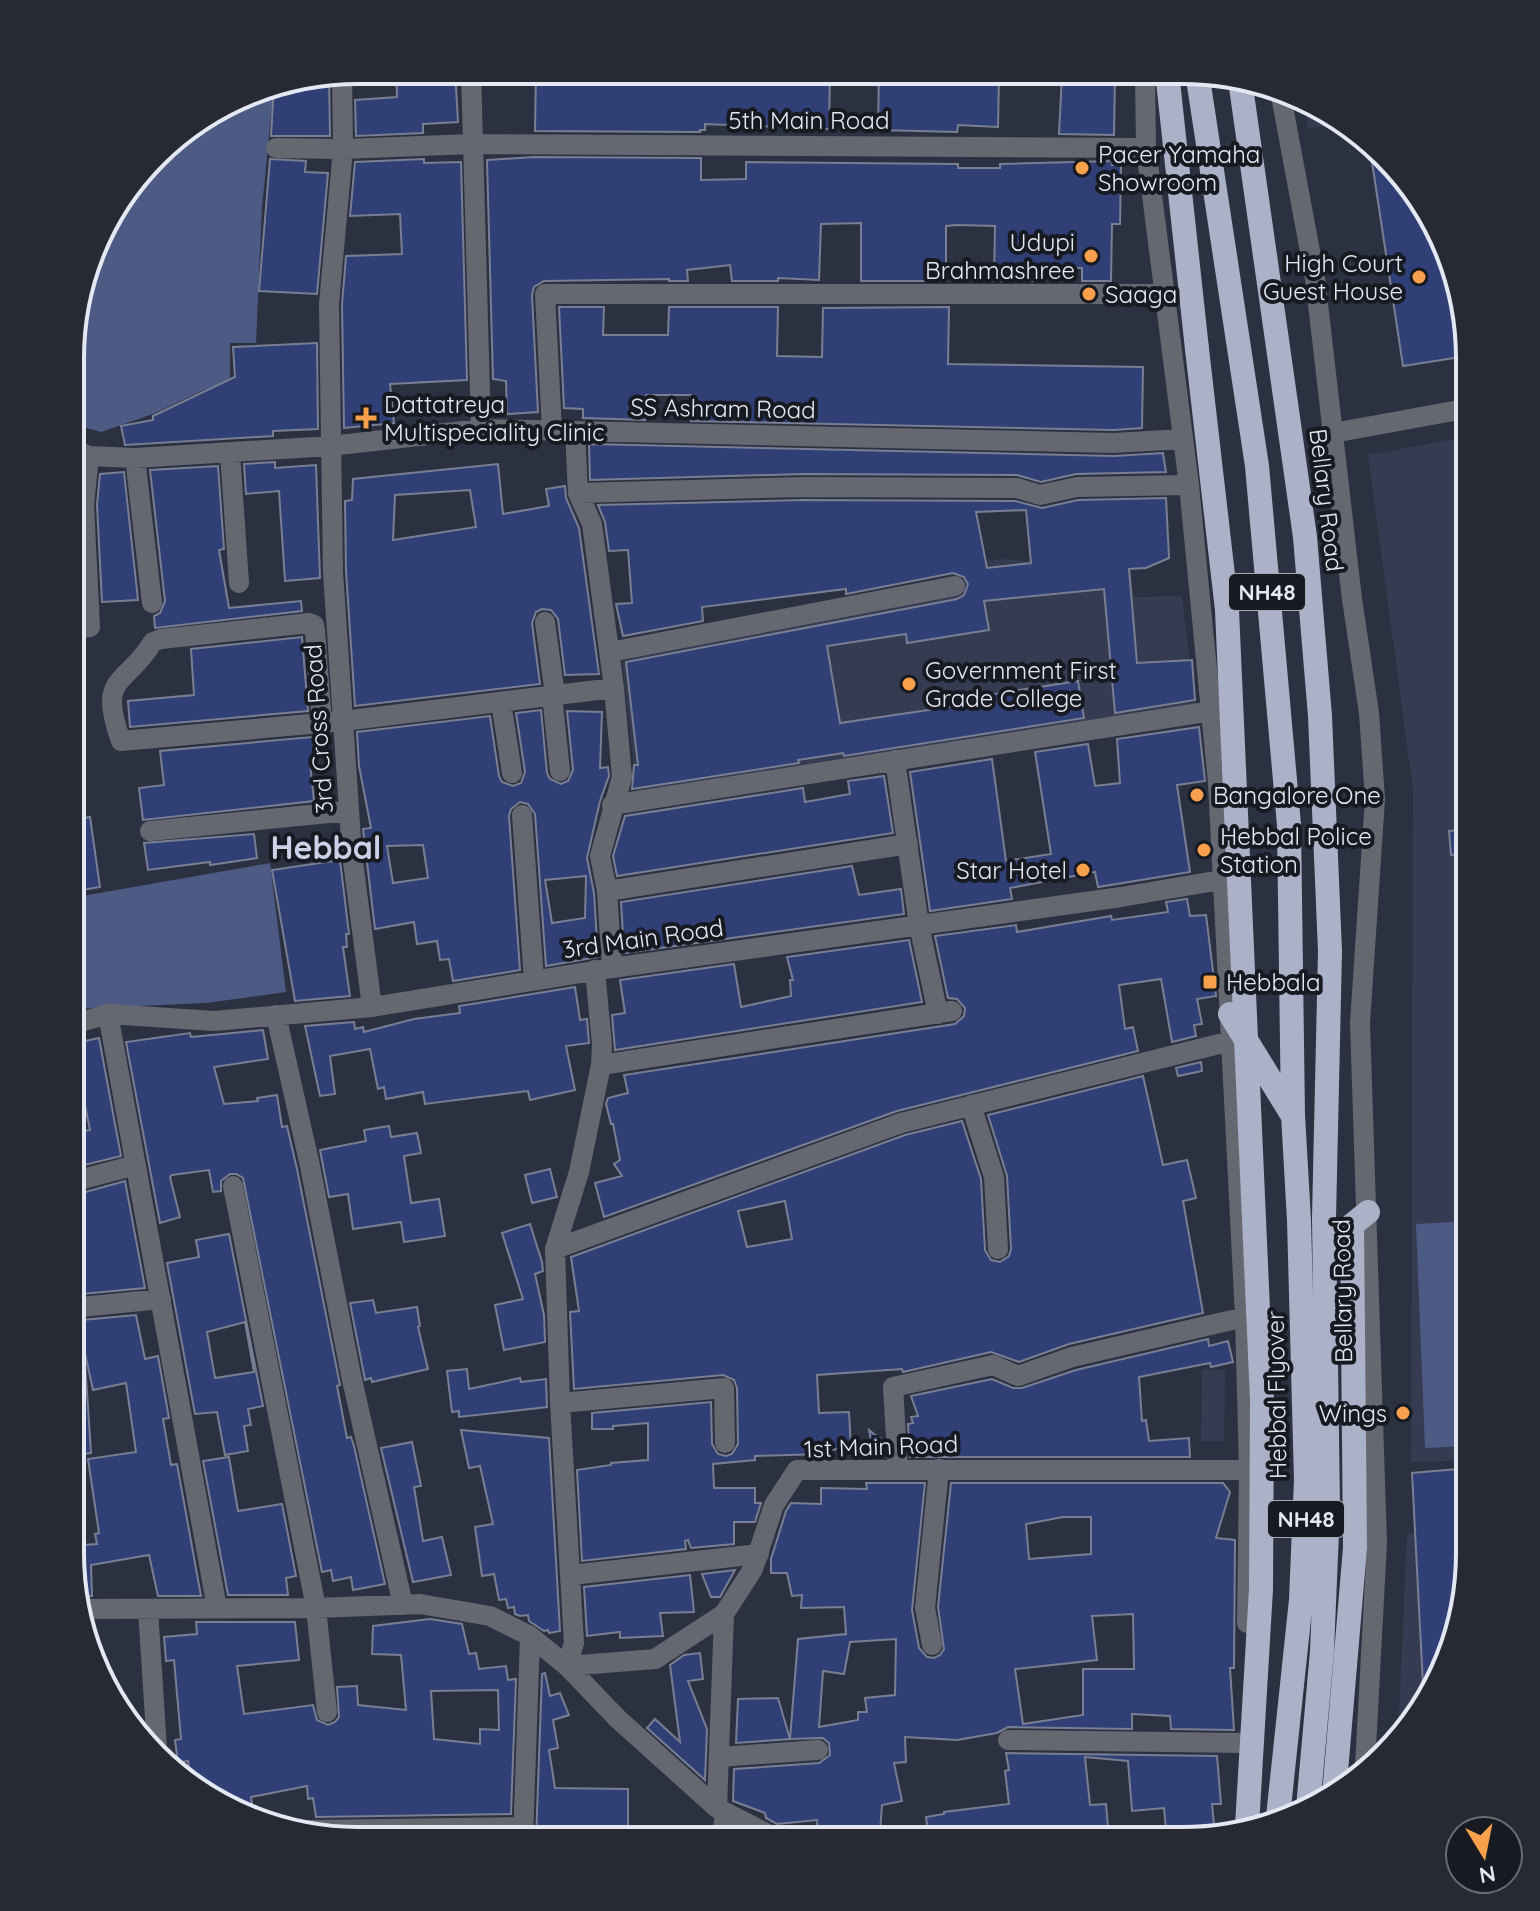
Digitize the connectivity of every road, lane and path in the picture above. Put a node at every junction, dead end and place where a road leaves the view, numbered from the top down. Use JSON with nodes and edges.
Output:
{"nodes":[{"id":1,"x":1145,"y":84,"type":"edge"},
{"id":2,"x":1168,"y":84,"type":"edge"},
{"id":3,"x":342,"y":85,"type":"edge"},
{"id":4,"x":471,"y":85,"type":"edge"},
{"id":5,"x":1199,"y":85,"type":"edge"},
{"id":6,"x":1242,"y":91,"type":"edge"},
{"id":7,"x":1282,"y":103,"type":"edge"},
{"id":8,"x":472,"y":144,"type":"junction"},
{"id":9,"x":276,"y":148,"type":"dead end"},
{"id":10,"x":1146,"y":148,"type":"junction"},
{"id":11,"x":343,"y":149,"type":"junction"},
{"id":12,"x":1167,"y":294,"type":"junction"},
{"id":13,"x":1456,"y":411,"type":"edge"},
{"id":14,"x":481,"y":429,"type":"junction"},
{"id":15,"x":552,"y":430,"type":"junction"},
{"id":16,"x":575,"y":431,"type":"junction"},
{"id":17,"x":1333,"y":433,"type":"junction"},
{"id":18,"x":1183,"y":439,"type":"junction"},
{"id":19,"x":330,"y":446,"type":"junction"},
{"id":20,"x":84,"y":452,"type":"edge"},
{"id":21,"x":230,"y":453,"type":"junction"},
{"id":22,"x":135,"y":458,"type":"junction"},
{"id":23,"x":1189,"y":485,"type":"junction"},
{"id":24,"x":578,"y":493,"type":"junction"},
{"id":25,"x":84,"y":505,"type":"edge"},
{"id":26,"x":239,"y":583,"type":"dead end"},
{"id":27,"x":955,"y":586,"type":"dead end"},
{"id":28,"x":152,"y":603,"type":"dead end"},
{"id":29,"x":545,"y":622,"type":"dead end"},
{"id":30,"x":84,"y":628,"type":"edge"},
{"id":31,"x":610,"y":652,"type":"junction"},
{"id":32,"x":614,"y":688,"type":"junction"},
{"id":33,"x":554,"y":695,"type":"junction"},
{"id":34,"x":501,"y":702,"type":"junction"},
{"id":35,"x":1212,"y":711,"type":"junction"},
{"id":36,"x":343,"y":721,"type":"junction"},
{"id":37,"x":322,"y":723,"type":"junction"},
{"id":38,"x":895,"y":760,"type":"junction"},
{"id":39,"x":560,"y":771,"type":"dead end"},
{"id":40,"x":512,"y":773,"type":"dead end"},
{"id":41,"x":612,"y":805,"type":"junction"},
{"id":42,"x":349,"y":811,"type":"junction"},
{"id":43,"x":522,"y":815,"type":"dead end"},
{"id":44,"x":150,"y":831,"type":"dead end"},
{"id":45,"x":908,"y":844,"type":"junction"},
{"id":46,"x":1221,"y":880,"type":"junction"},
{"id":47,"x":607,"y":891,"type":"junction"},
{"id":48,"x":919,"y":925,"type":"junction"},
{"id":49,"x":603,"y":969,"type":"junction"},
{"id":50,"x":534,"y":980,"type":"junction"},
{"id":51,"x":372,"y":1007,"type":"junction"},
{"id":52,"x":108,"y":1014,"type":"junction"},
{"id":53,"x":1230,"y":1014,"type":"junction"},
{"id":54,"x":276,"y":1015,"type":"junction"},
{"id":55,"x":84,"y":1021,"type":"edge"},
{"id":56,"x":1231,"y":1041,"type":"junction"},
{"id":57,"x":601,"y":1065,"type":"junction"},
{"id":58,"x":971,"y":1105,"type":"junction"},
{"id":59,"x":1293,"y":1115,"type":"junction"},
{"id":60,"x":136,"y":1165,"type":"junction"},
{"id":61,"x":84,"y":1179,"type":"edge"},
{"id":62,"x":233,"y":1186,"type":"dead end"},
{"id":63,"x":1368,"y":1212,"type":"junction"},
{"id":64,"x":1324,"y":1218,"type":"joint"},
{"id":65,"x":555,"y":1249,"type":"junction"},
{"id":66,"x":998,"y":1249,"type":"dead end"},
{"id":67,"x":161,"y":1299,"type":"junction"},
{"id":68,"x":84,"y":1307,"type":"edge"},
{"id":69,"x":1245,"y":1317,"type":"junction"},
{"id":70,"x":560,"y":1403,"type":"junction"},
{"id":71,"x":725,"y":1443,"type":"dead end"},
{"id":72,"x":939,"y":1469,"type":"junction"},
{"id":73,"x":898,"y":1470,"type":"junction"},
{"id":74,"x":1249,"y":1470,"type":"junction"},
{"id":75,"x":759,"y":1554,"type":"junction"},
{"id":76,"x":571,"y":1575,"type":"junction"},
{"id":77,"x":403,"y":1605,"type":"junction"},
{"id":78,"x":217,"y":1608,"type":"junction"},
{"id":79,"x":316,"y":1608,"type":"junction"},
{"id":80,"x":90,"y":1609,"type":"edge"},
{"id":81,"x":148,"y":1609,"type":"junction"},
{"id":82,"x":724,"y":1614,"type":"junction"},
{"id":83,"x":530,"y":1636,"type":"junction"},
{"id":84,"x":932,"y":1645,"type":"dead end"},
{"id":85,"x":567,"y":1666,"type":"junction"},
{"id":86,"x":327,"y":1712,"type":"dead end"},
{"id":87,"x":156,"y":1738,"type":"edge"},
{"id":88,"x":1008,"y":1740,"type":"dead end"},
{"id":89,"x":1243,"y":1743,"type":"junction"},
{"id":90,"x":818,"y":1750,"type":"dead end"},
{"id":91,"x":1366,"y":1756,"type":"edge"},
{"id":92,"x":719,"y":1757,"type":"junction"},
{"id":93,"x":1336,"y":1779,"type":"edge"},
{"id":94,"x":1309,"y":1795,"type":"edge"},
{"id":95,"x":1279,"y":1809,"type":"edge"},
{"id":96,"x":721,"y":1811,"type":"junction"},
{"id":97,"x":1247,"y":1819,"type":"edge"},
{"id":98,"x":1240,"y":1820,"type":"edge"},
{"id":99,"x":523,"y":1826,"type":"edge"},
{"id":100,"x":721,"y":1826,"type":"edge"},
{"id":101,"x":752,"y":1826,"type":"edge"}],
"edges":[{"from":1,"to":10,"type":"street"},
{"from":2,"to":97,"type":"highway","bridge":true},
{"from":3,"to":11,"type":"street","name":"3rd Cross Road"},
{"from":4,"to":8,"type":"street"},
{"from":5,"to":59,"type":"highway","number":"NH48"},
{"from":6,"to":64,"type":"highway","name":"Bellary Road","number":"NH48"},
{"from":7,"to":17,"type":"street","name":"Bellary Road"},
{"from":8,"to":10,"type":"street","name":"5th Main Road"},
{"from":8,"to":11,"type":"street","name":"5th Main Road"},
{"from":8,"to":14,"type":"street"},
{"from":9,"to":11,"type":"street","name":"5th Main Road"},
{"from":10,"to":12,"type":"street"},
{"from":11,"to":19,"type":"street","name":"3rd Cross Road"},
{"from":12,"to":15,"type":"street"},
{"from":12,"to":18,"type":"street"},
{"from":13,"to":17,"type":"street"},
{"from":14,"to":15,"type":"street","name":"SS Ashram Road"},
{"from":14,"to":19,"type":"street","name":"SS Ashram Road"},
{"from":15,"to":16,"type":"street","name":"SS Ashram Road"},
{"from":16,"to":18,"type":"street","name":"SS Ashram Road"},
{"from":16,"to":24,"type":"street"},
{"from":17,"to":63,"type":"street","name":"Bellary Road"},
{"from":18,"to":23,"type":"street"},
{"from":19,"to":21,"type":"street","name":"SS Ashram Road"},
{"from":19,"to":36,"type":"street","name":"3rd Cross Road"},
{"from":20,"to":22,"type":"street","name":"SS Ashram Road"},
{"from":21,"to":22,"type":"street","name":"SS Ashram Road"},
{"from":21,"to":26,"type":"street"},
{"from":22,"to":28,"type":"street"},
{"from":23,"to":24,"type":"street"},
{"from":23,"to":35,"type":"street"},
{"from":24,"to":31,"type":"street"},
{"from":25,"to":30,"type":"street"},
{"from":27,"to":31,"type":"street"},
{"from":29,"to":33,"type":"street"},
{"from":31,"to":32,"type":"street"},
{"from":32,"to":33,"type":"street"},
{"from":32,"to":41,"type":"street"},
{"from":33,"to":34,"type":"street"},
{"from":33,"to":39,"type":"street"},
{"from":34,"to":36,"type":"street"},
{"from":34,"to":40,"type":"street"},
{"from":35,"to":38,"type":"street"},
{"from":35,"to":46,"type":"street"},
{"from":36,"to":37,"type":"street"},
{"from":36,"to":42,"type":"street","name":"3rd Cross Road"},
{"from":37,"to":37,"type":"street"},
{"from":38,"to":41,"type":"street"},
{"from":38,"to":45,"type":"street"},
{"from":41,"to":47,"type":"street"},
{"from":42,"to":44,"type":"street"},
{"from":42,"to":51,"type":"street","name":"3rd Cross Road"},
{"from":43,"to":50,"type":"street"},
{"from":45,"to":47,"type":"street"},
{"from":45,"to":48,"type":"street"},
{"from":46,"to":48,"type":"street","name":"3rd Main Road"},
{"from":46,"to":53,"type":"street"},
{"from":47,"to":49,"type":"street"},
{"from":48,"to":49,"type":"street","name":"3rd Main Road"},
{"from":48,"to":57,"type":"street"},
{"from":49,"to":50,"type":"street","name":"3rd Main Road"},
{"from":49,"to":57,"type":"street"},
{"from":50,"to":51,"type":"street","name":"3rd Main Road"},
{"from":51,"to":54,"type":"street","name":"3rd Main Road"},
{"from":52,"to":54,"type":"street","name":"3rd Main Road"},
{"from":52,"to":55,"type":"street","name":"3rd Main Road"},
{"from":52,"to":60,"type":"street"},
{"from":53,"to":56,"type":"street"},
{"from":53,"to":59,"type":"highway"},
{"from":54,"to":77,"type":"street"},
{"from":56,"to":58,"type":"street"},
{"from":56,"to":69,"type":"street"},
{"from":57,"to":65,"type":"street"},
{"from":58,"to":65,"type":"street"},
{"from":58,"to":66,"type":"street"},
{"from":59,"to":95,"type":"highway","name":"Hebbal Flyover","number":"NH48"},
{"from":60,"to":61,"type":"street"},
{"from":60,"to":67,"type":"street"},
{"from":62,"to":79,"type":"street"},
{"from":63,"to":91,"type":"street","name":"Bellary Road"},
{"from":63,"to":93,"type":"highway","number":"NH48"},
{"from":64,"to":94,"type":"highway","name":"Hebbal Flyover"},
{"from":65,"to":70,"type":"street"},
{"from":67,"to":68,"type":"street"},
{"from":67,"to":78,"type":"street"},
{"from":69,"to":73,"type":"street"},
{"from":69,"to":74,"type":"street"},
{"from":70,"to":71,"type":"street"},
{"from":70,"to":76,"type":"street"},
{"from":72,"to":73,"type":"street","name":"1st Main Road"},
{"from":72,"to":74,"type":"street","name":"1st Main Road"},
{"from":72,"to":84,"type":"street"},
{"from":73,"to":75,"type":"street","name":"1st Main Road"},
{"from":74,"to":89,"type":"street"},
{"from":75,"to":76,"type":"street"},
{"from":75,"to":82,"type":"street","name":"1st Main Road"},
{"from":76,"to":85,"type":"street"},
{"from":77,"to":79,"type":"street"},
{"from":77,"to":83,"type":"street"},
{"from":78,"to":79,"type":"street"},
{"from":78,"to":81,"type":"street"},
{"from":79,"to":86,"type":"street"},
{"from":80,"to":81,"type":"street"},
{"from":81,"to":87,"type":"street"},
{"from":82,"to":85,"type":"street","name":"1st Main Road"},
{"from":82,"to":92,"type":"street"},
{"from":83,"to":85,"type":"street"},
{"from":83,"to":99,"type":"street"},
{"from":85,"to":96,"type":"street"},
{"from":88,"to":89,"type":"street"},
{"from":89,"to":98,"type":"street"},
{"from":90,"to":92,"type":"street"},
{"from":92,"to":96,"type":"street"},
{"from":96,"to":100,"type":"street"},
{"from":96,"to":101,"type":"street"}]}
